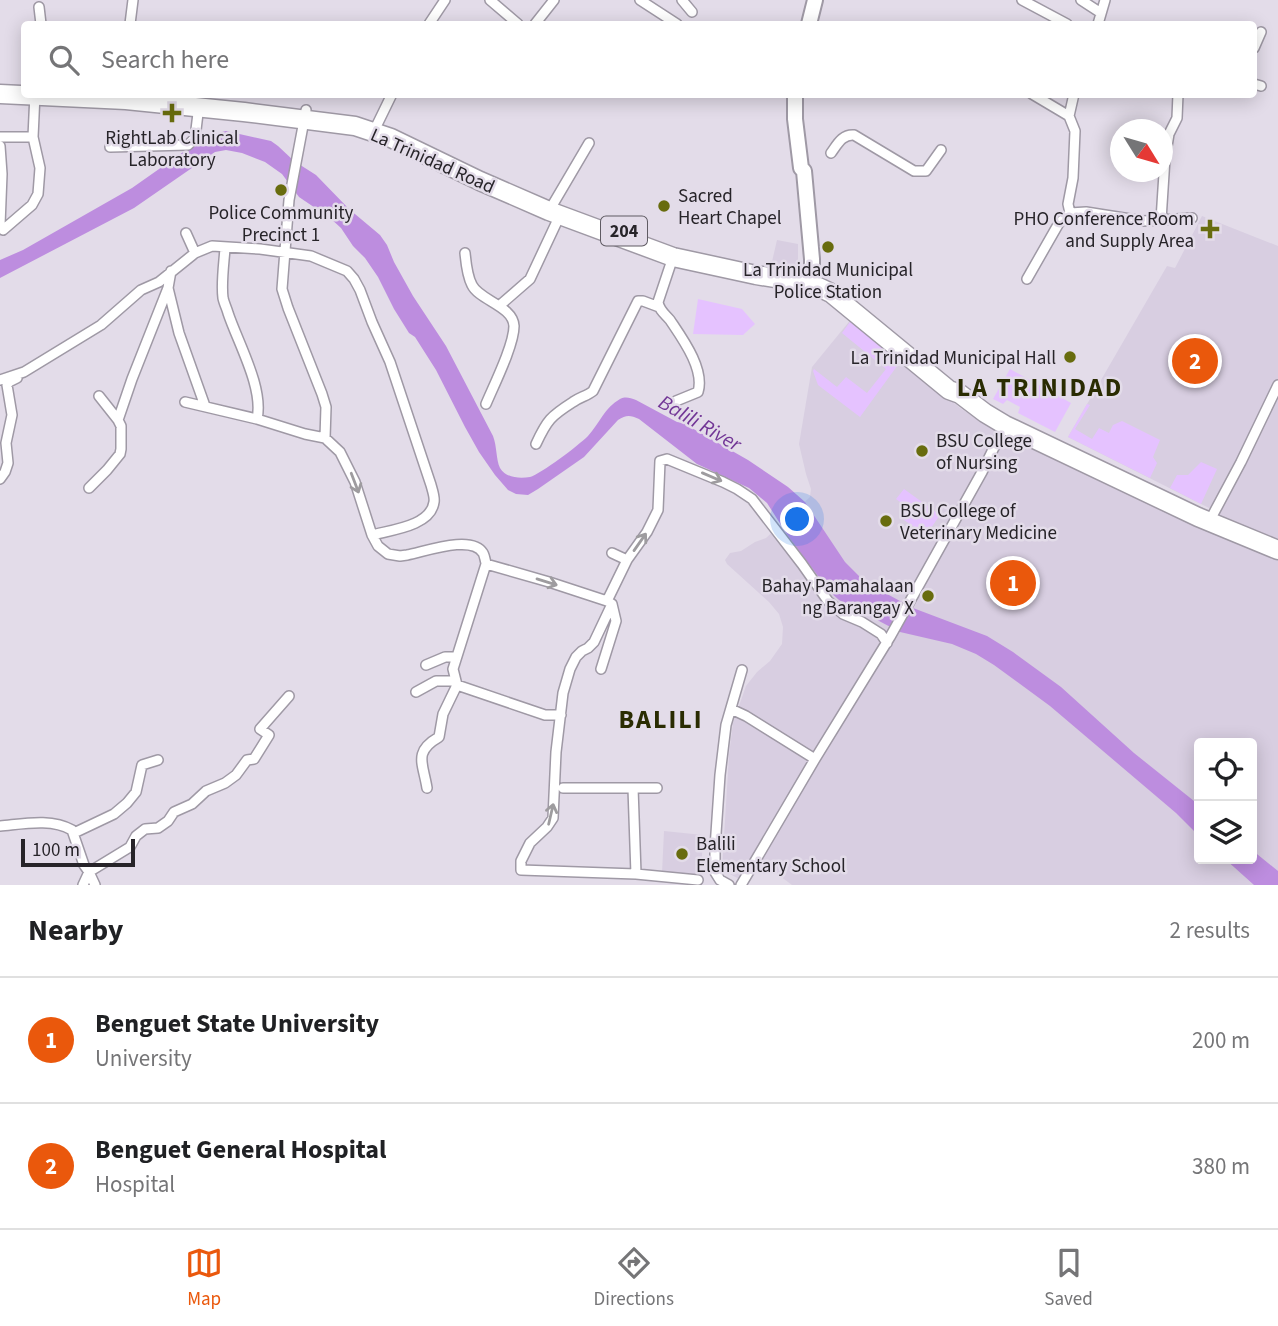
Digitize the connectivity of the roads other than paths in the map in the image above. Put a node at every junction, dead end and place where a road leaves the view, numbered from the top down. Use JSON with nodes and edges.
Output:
{"nodes":[{"id":1,"x":133,"y":0,"type":"edge"},
{"id":2,"x":445,"y":0,"type":"edge"},
{"id":3,"x":554,"y":0,"type":"edge"},
{"id":4,"x":640,"y":0,"type":"edge"},
{"id":5,"x":682,"y":0,"type":"edge"},
{"id":6,"x":815,"y":0,"type":"edge"},
{"id":7,"x":1022,"y":0,"type":"edge"},
{"id":8,"x":1081,"y":0,"type":"edge"},
{"id":9,"x":1105,"y":0,"type":"edge"},
{"id":10,"x":496,"y":2,"type":"edge"},
{"id":11,"x":39,"y":7,"type":"dead end"},
{"id":12,"x":692,"y":12,"type":"dead end"},
{"id":13,"x":1101,"y":13,"type":"junction"},
{"id":14,"x":41,"y":21,"type":"edge"},
{"id":15,"x":130,"y":21,"type":"edge"},
{"id":16,"x":431,"y":21,"type":"edge"},
{"id":17,"x":515,"y":21,"type":"edge"},
{"id":18,"x":537,"y":21,"type":"edge"},
{"id":19,"x":672,"y":21,"type":"edge"},
{"id":20,"x":810,"y":21,"type":"edge"},
{"id":21,"x":1061,"y":21,"type":"edge"},
{"id":22,"x":1099,"y":21,"type":"edge"},
{"id":23,"x":1261,"y":32,"type":"dead end"},
{"id":24,"x":1257,"y":41,"type":"edge"},
{"id":25,"x":0,"y":85,"type":"edge"},
{"id":26,"x":21,"y":86,"type":"edge"},
{"id":27,"x":0,"y":94,"type":"edge"},
{"id":28,"x":21,"y":95,"type":"edge"},
{"id":29,"x":40,"y":98,"type":"edge"},
{"id":30,"x":138,"y":98,"type":"edge"},
{"id":31,"x":174,"y":98,"type":"edge"},
{"id":32,"x":390,"y":98,"type":"edge"},
{"id":33,"x":795,"y":98,"type":"edge"},
{"id":34,"x":1039,"y":98,"type":"edge"},
{"id":35,"x":1073,"y":98,"type":"edge"},
{"id":36,"x":1178,"y":98,"type":"edge"},
{"id":37,"x":199,"y":103,"type":"junction"},
{"id":38,"x":305,"y":115,"type":"junction"},
{"id":39,"x":1069,"y":116,"type":"junction"},
{"id":40,"x":375,"y":127,"type":"junction"},
{"id":41,"x":33,"y":137,"type":"junction"},
{"id":42,"x":0,"y":138,"type":"edge"},
{"id":43,"x":589,"y":143,"type":"dead end"},
{"id":44,"x":0,"y":146,"type":"edge"},
{"id":45,"x":110,"y":147,"type":"dead end"},
{"id":46,"x":941,"y":150,"type":"dead end"},
{"id":47,"x":831,"y":153,"type":"dead end"},
{"id":48,"x":554,"y":210,"type":"junction"},
{"id":49,"x":1070,"y":213,"type":"junction"},
{"id":50,"x":1192,"y":218,"type":"dead end"},
{"id":51,"x":1161,"y":220,"type":"junction"},
{"id":52,"x":186,"y":233,"type":"dead end"},
{"id":53,"x":225,"y":248,"type":"junction"},
{"id":54,"x":285,"y":252,"type":"junction"},
{"id":55,"x":195,"y":253,"type":"junction"},
{"id":56,"x":464,"y":253,"type":"dead end"},
{"id":57,"x":675,"y":253,"type":"junction"},
{"id":58,"x":172,"y":271,"type":"junction"},
{"id":59,"x":808,"y":279,"type":"junction"},
{"id":60,"x":1027,"y":279,"type":"dead end"},
{"id":61,"x":168,"y":288,"type":"junction"},
{"id":62,"x":499,"y":306,"type":"junction"},
{"id":63,"x":659,"y":307,"type":"junction"},
{"id":64,"x":19,"y":375,"type":"junction"},
{"id":65,"x":0,"y":380,"type":"edge"},
{"id":66,"x":1278,"y":385,"type":"edge"},
{"id":67,"x":99,"y":396,"type":"dead end"},
{"id":68,"x":185,"y":402,"type":"dead end"},
{"id":69,"x":486,"y":404,"type":"dead end"},
{"id":70,"x":205,"y":406,"type":"junction"},
{"id":71,"x":671,"y":406,"type":"dead end"},
{"id":72,"x":257,"y":419,"type":"junction"},
{"id":73,"x":118,"y":420,"type":"junction"},
{"id":74,"x":1005,"y":425,"type":"junction"},
{"id":75,"x":326,"y":438,"type":"junction"},
{"id":76,"x":536,"y":444,"type":"dead end"},
{"id":77,"x":0,"y":479,"type":"edge"},
{"id":78,"x":89,"y":488,"type":"dead end"},
{"id":79,"x":1209,"y":522,"type":"junction"},
{"id":80,"x":372,"y":535,"type":"junction"},
{"id":81,"x":1278,"y":551,"type":"edge"},
{"id":82,"x":612,"y":553,"type":"dead end"},
{"id":83,"x":628,"y":560,"type":"junction"},
{"id":84,"x":486,"y":564,"type":"junction"},
{"id":85,"x":609,"y":603,"type":"junction"},
{"id":86,"x":889,"y":640,"type":"junction"},
{"id":87,"x":455,"y":657,"type":"junction"},
{"id":88,"x":426,"y":665,"type":"dead end"},
{"id":89,"x":601,"y":669,"type":"dead end"},
{"id":90,"x":742,"y":670,"type":"dead end"},
{"id":91,"x":457,"y":683,"type":"junction"},
{"id":92,"x":416,"y":692,"type":"dead end"},
{"id":93,"x":289,"y":696,"type":"dead end"},
{"id":94,"x":731,"y":709,"type":"junction"},
{"id":95,"x":561,"y":715,"type":"junction"},
{"id":96,"x":815,"y":759,"type":"junction"},
{"id":97,"x":158,"y":760,"type":"dead end"},
{"id":98,"x":427,"y":788,"type":"dead end"},
{"id":99,"x":563,"y":788,"type":"dead end"},
{"id":100,"x":632,"y":788,"type":"junction"},
{"id":101,"x":657,"y":788,"type":"dead end"},
{"id":102,"x":0,"y":826,"type":"edge"},
{"id":103,"x":74,"y":833,"type":"junction"},
{"id":104,"x":89,"y":872,"type":"junction"},
{"id":105,"x":606,"y":872,"type":"junction"},
{"id":106,"x":636,"y":874,"type":"junction"},
{"id":107,"x":698,"y":880,"type":"dead end"},
{"id":108,"x":83,"y":885,"type":"edge"},
{"id":109,"x":94,"y":885,"type":"edge"},
{"id":110,"x":605,"y":885,"type":"edge"},
{"id":111,"x":729,"y":885,"type":"edge"},
{"id":112,"x":741,"y":885,"type":"edge"}],
"edges":[{"from":1,"to":15,"type":"street"},
{"from":2,"to":16,"type":"street"},
{"from":3,"to":18,"type":"street"},
{"from":4,"to":19,"type":"street"},
{"from":5,"to":12,"type":"street"},
{"from":6,"to":20,"type":"main road"},
{"from":7,"to":21,"type":"street"},
{"from":8,"to":13,"type":"street"},
{"from":9,"to":13,"type":"street"},
{"from":10,"to":17,"type":"street"},
{"from":11,"to":14,"type":"street"},
{"from":13,"to":22,"type":"street"},
{"from":23,"to":24,"type":"street"},
{"from":25,"to":26,"type":"highway"},
{"from":27,"to":28,"type":"highway","name":"La Trinidad Road","number":"204"},
{"from":29,"to":41,"type":"street"},
{"from":30,"to":37,"type":"highway","name":"La Trinidad Road","number":"204"},
{"from":31,"to":37,"type":"highway","name":"La Trinidad Road","number":"204"},
{"from":32,"to":40,"type":"street"},
{"from":33,"to":59,"type":"main road"},
{"from":34,"to":39,"type":"street"},
{"from":35,"to":39,"type":"street"},
{"from":36,"to":51,"type":"street"},
{"from":37,"to":38,"type":"highway","name":"La Trinidad Road","number":"204"},
{"from":37,"to":45,"type":"street"},
{"from":38,"to":40,"type":"highway","name":"La Trinidad Road","number":"204"},
{"from":38,"to":54,"type":"street"},
{"from":39,"to":49,"type":"street"},
{"from":40,"to":48,"type":"highway","name":"La Trinidad Road","number":"204"},
{"from":41,"to":42,"type":"street"},
{"from":41,"to":44,"type":"street"},
{"from":43,"to":48,"type":"street"},
{"from":46,"to":47,"type":"street"},
{"from":48,"to":57,"type":"highway","name":"La Trinidad Road","number":"204"},
{"from":48,"to":62,"type":"street"},
{"from":49,"to":51,"type":"street"},
{"from":49,"to":60,"type":"street"},
{"from":50,"to":51,"type":"street"},
{"from":52,"to":55,"type":"street"},
{"from":53,"to":54,"type":"street"},
{"from":53,"to":55,"type":"street"},
{"from":53,"to":72,"type":"street"},
{"from":54,"to":75,"type":"street"},
{"from":54,"to":80,"type":"street"},
{"from":55,"to":58,"type":"street"},
{"from":56,"to":62,"type":"street"},
{"from":57,"to":59,"type":"highway","name":"La Trinidad Road","number":"204"},
{"from":57,"to":63,"type":"street"},
{"from":58,"to":61,"type":"street"},
{"from":58,"to":64,"type":"street"},
{"from":59,"to":74,"type":"highway","number":"204"},
{"from":61,"to":70,"type":"street"},
{"from":61,"to":73,"type":"street"},
{"from":62,"to":69,"type":"street"},
{"from":63,"to":71,"type":"street"},
{"from":63,"to":76,"type":"street"},
{"from":64,"to":65,"type":"street"},
{"from":64,"to":77,"type":"street"},
{"from":66,"to":79,"type":"street"},
{"from":67,"to":73,"type":"street"},
{"from":68,"to":70,"type":"street"},
{"from":70,"to":72,"type":"street"},
{"from":72,"to":75,"type":"street"},
{"from":73,"to":78,"type":"street"},
{"from":74,"to":79,"type":"highway","number":"204"},
{"from":74,"to":86,"type":"street"},
{"from":75,"to":80,"type":"street","one_way":true},
{"from":79,"to":81,"type":"highway","number":"204"},
{"from":80,"to":84,"type":"street"},
{"from":82,"to":83,"type":"street"},
{"from":83,"to":85,"type":"street"},
{"from":83,"to":86,"type":"street","one_way":true},
{"from":84,"to":85,"type":"street","one_way":true},
{"from":84,"to":87,"type":"street"},
{"from":85,"to":89,"type":"street"},
{"from":85,"to":95,"type":"street"},
{"from":86,"to":96,"type":"street"},
{"from":87,"to":88,"type":"street"},
{"from":87,"to":91,"type":"street"},
{"from":90,"to":94,"type":"street"},
{"from":91,"to":92,"type":"street"},
{"from":91,"to":95,"type":"street"},
{"from":91,"to":98,"type":"street"},
{"from":93,"to":104,"type":"street"},
{"from":94,"to":96,"type":"street"},
{"from":94,"to":111,"type":"street"},
{"from":105,"to":95,"type":"street","one_way":true},
{"from":96,"to":112,"type":"street"},
{"from":97,"to":103,"type":"street"},
{"from":99,"to":100,"type":"street"},
{"from":100,"to":101,"type":"street"},
{"from":100,"to":106,"type":"street"},
{"from":102,"to":103,"type":"street"},
{"from":103,"to":104,"type":"street"},
{"from":104,"to":108,"type":"street"},
{"from":104,"to":109,"type":"street"},
{"from":105,"to":106,"type":"street"},
{"from":105,"to":110,"type":"street"},
{"from":106,"to":107,"type":"street"}]}
